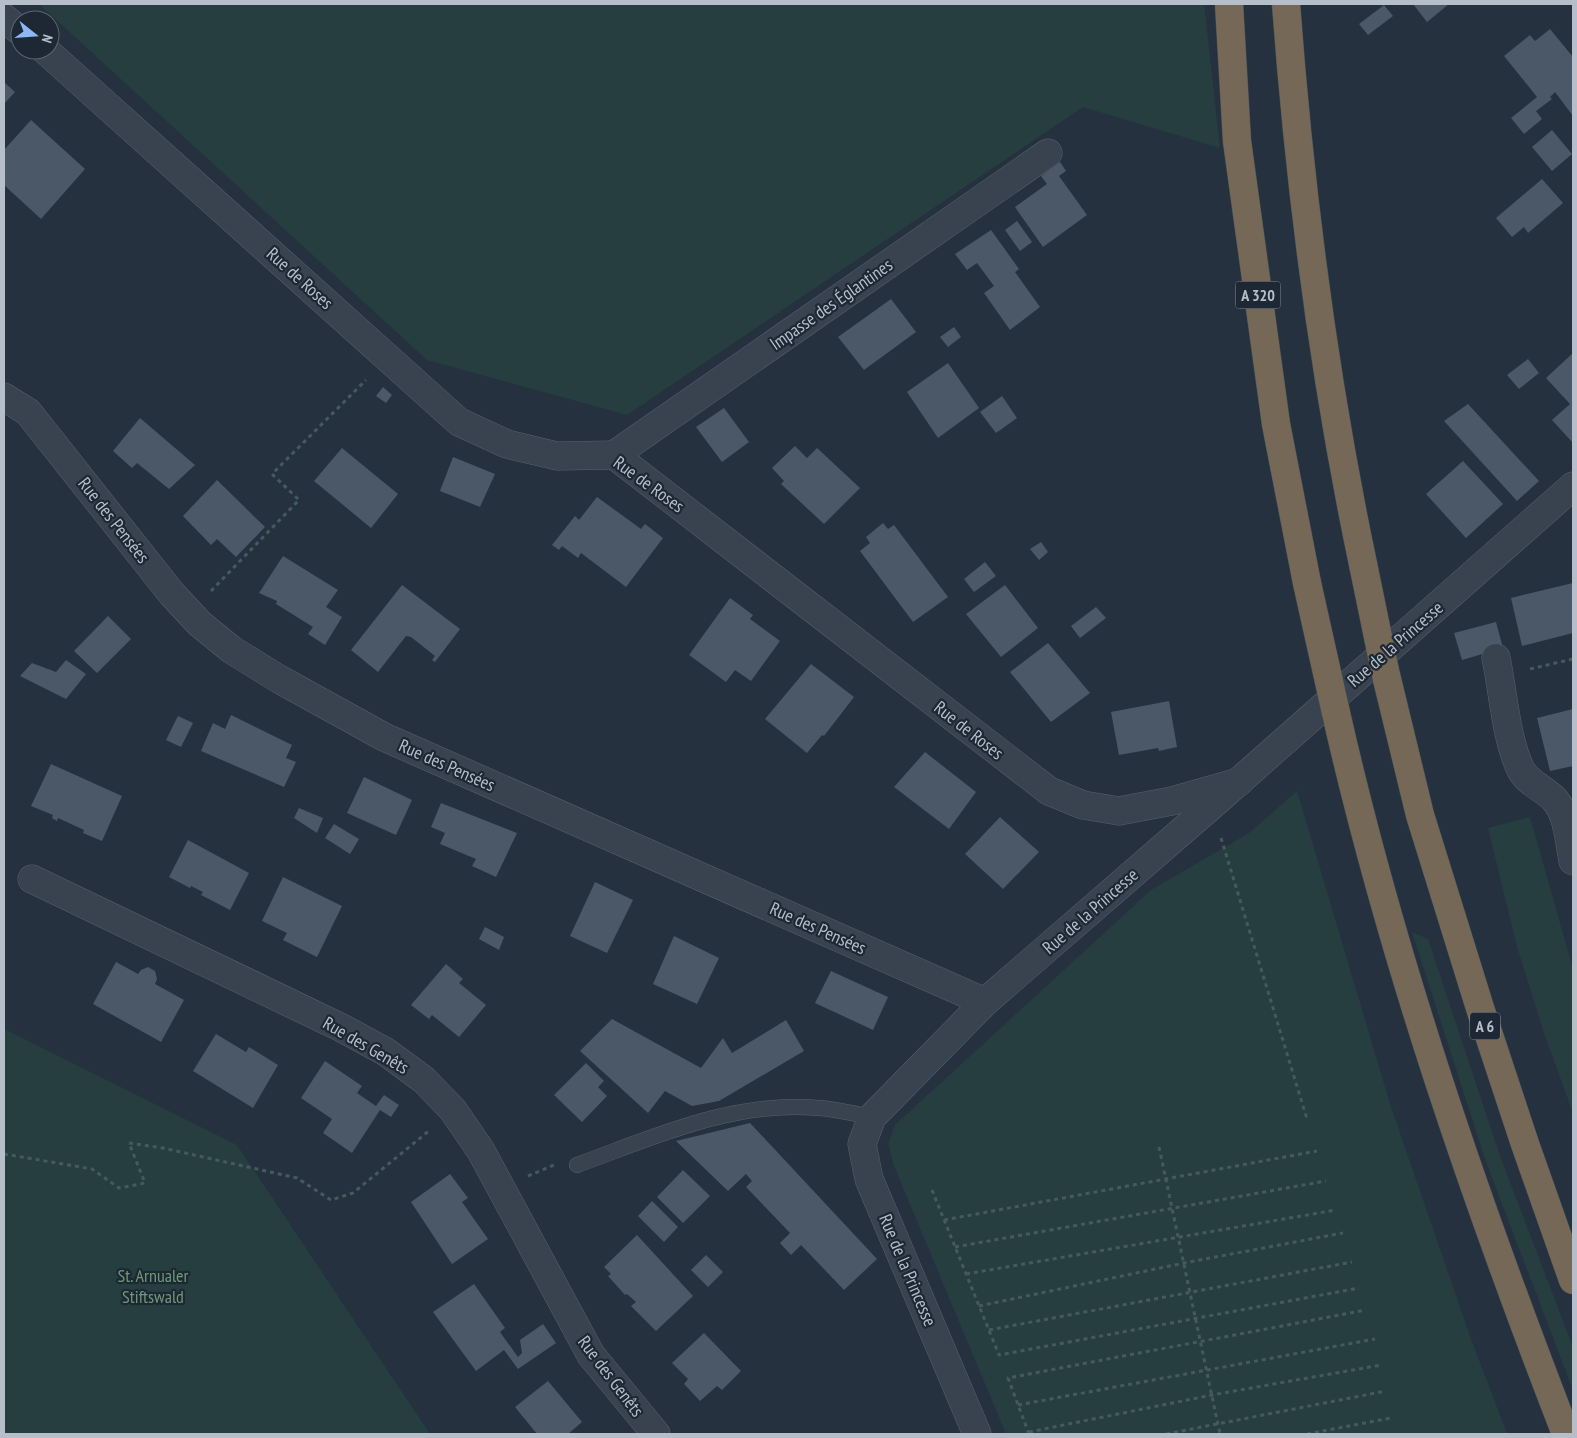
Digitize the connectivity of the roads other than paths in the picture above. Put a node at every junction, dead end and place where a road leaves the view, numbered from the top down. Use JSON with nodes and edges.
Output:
{"nodes":[{"id":1,"x":1229,"y":4,"type":"edge"},
{"id":2,"x":1286,"y":4,"type":"edge"},
{"id":3,"x":56,"y":60,"type":"edge"},
{"id":4,"x":1048,"y":153,"type":"dead end"},
{"id":5,"x":4,"y":397,"type":"edge"},
{"id":6,"x":614,"y":455,"type":"junction"},
{"id":7,"x":1573,"y":486,"type":"edge"},
{"id":8,"x":1498,"y":667,"type":"road end"},
{"id":9,"x":1239,"y":782,"type":"junction"},
{"id":10,"x":1573,"y":861,"type":"edge"},
{"id":11,"x":32,"y":879,"type":"dead end"},
{"id":12,"x":985,"y":1002,"type":"junction"},
{"id":13,"x":872,"y":1117,"type":"junction"},
{"id":14,"x":577,"y":1165,"type":"road end"},
{"id":15,"x":1573,"y":1280,"type":"edge"},
{"id":16,"x":656,"y":1434,"type":"edge"},
{"id":17,"x":977,"y":1434,"type":"edge"},
{"id":18,"x":1566,"y":1434,"type":"edge"}],
"edges":[{"from":1,"to":18,"type":"highway","number":"A 320","bridge":true},
{"from":2,"to":15,"type":"highway","number":"A 6","bridge":true},
{"from":3,"to":6,"type":"street","name":"Rue de Roses"},
{"from":4,"to":6,"type":"street","name":"Impasse des Églantines"},
{"from":5,"to":12,"type":"street","name":"Rue des Pensées"},
{"from":6,"to":9,"type":"street","name":"Rue de Roses"},
{"from":7,"to":9,"type":"street","name":"Rue de la Princesse"},
{"from":8,"to":10,"type":"street"},
{"from":9,"to":12,"type":"street","name":"Rue de la Princesse"},
{"from":11,"to":16,"type":"street","name":"Rue des Genêts"},
{"from":12,"to":13,"type":"street","name":"Rue de la Princesse"},
{"from":13,"to":14,"type":"lane"},
{"from":13,"to":17,"type":"street","name":"Rue de la Princesse"}]}
